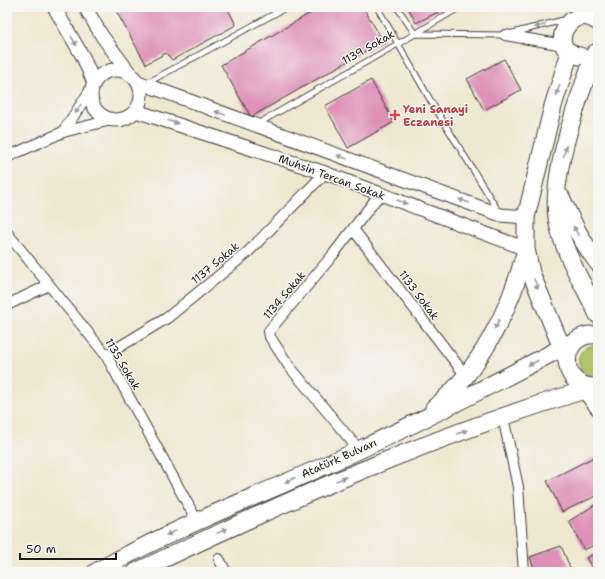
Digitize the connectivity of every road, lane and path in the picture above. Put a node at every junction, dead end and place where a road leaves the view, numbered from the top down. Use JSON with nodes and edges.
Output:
{"nodes":[{"id":1,"x":54,"y":7,"type":"edge"},
{"id":2,"x":287,"y":7,"type":"edge"},
{"id":3,"x":377,"y":7,"type":"edge"},
{"id":4,"x":397,"y":7,"type":"edge"},
{"id":5,"x":460,"y":7,"type":"edge"},
{"id":6,"x":89,"y":8,"type":"edge"},
{"id":7,"x":579,"y":13,"type":"edge"},
{"id":8,"x":598,"y":22,"type":"edge"},
{"id":9,"x":415,"y":34,"type":"junction"},
{"id":10,"x":505,"y":35,"type":"junction"},
{"id":11,"x":398,"y":43,"type":"junction"},
{"id":12,"x":567,"y":48,"type":"junction"},
{"id":13,"x":596,"y":51,"type":"edge"},
{"id":14,"x":138,"y":81,"type":"junction"},
{"id":15,"x":93,"y":85,"type":"junction"},
{"id":16,"x":136,"y":111,"type":"junction"},
{"id":17,"x":111,"y":120,"type":"junction"},
{"id":18,"x":254,"y":126,"type":"junction"},
{"id":19,"x":63,"y":132,"type":"junction"},
{"id":20,"x":7,"y":157,"type":"edge"},
{"id":21,"x":326,"y":173,"type":"junction"},
{"id":22,"x":558,"y":188,"type":"junction"},
{"id":23,"x":380,"y":194,"type":"junction"},
{"id":24,"x":501,"y":215,"type":"junction"},
{"id":25,"x":526,"y":217,"type":"junction"},
{"id":26,"x":353,"y":229,"type":"junction"},
{"id":27,"x":7,"y":234,"type":"edge"},
{"id":28,"x":526,"y":248,"type":"junction"},
{"id":29,"x":598,"y":263,"type":"edge"},
{"id":30,"x":49,"y":285,"type":"junction"},
{"id":31,"x":7,"y":305,"type":"edge"},
{"id":32,"x":598,"y":315,"type":"edge"},
{"id":33,"x":591,"y":335,"type":"edge"},
{"id":34,"x":564,"y":354,"type":"junction"},
{"id":35,"x":106,"y":355,"type":"junction"},
{"id":36,"x":466,"y":376,"type":"junction"},
{"id":37,"x":589,"y":386,"type":"edge"},
{"id":38,"x":598,"y":408,"type":"edge"},
{"id":39,"x":503,"y":417,"type":"junction"},
{"id":40,"x":400,"y":429,"type":"junction"},
{"id":41,"x":359,"y":450,"type":"junction"},
{"id":42,"x":197,"y":521,"type":"junction"},
{"id":43,"x":219,"y":559,"type":"dead end"},
{"id":44,"x":96,"y":572,"type":"edge"},
{"id":45,"x":136,"y":572,"type":"edge"},
{"id":46,"x":226,"y":572,"type":"edge"},
{"id":47,"x":524,"y":572,"type":"edge"}],
"edges":[{"from":1,"to":15,"type":"street","one_way":true},
{"from":2,"to":14,"type":"lane"},
{"from":3,"to":11,"type":"lane"},
{"from":4,"to":9,"type":"lane"},
{"from":5,"to":9,"type":"lane"},
{"from":6,"to":14,"type":"street"},
{"from":7,"to":8,"type":"highway"},
{"from":7,"to":10,"type":"lane","name":"1139 Sokak","one_way":true},
{"from":7,"to":12,"type":"highway"},
{"from":9,"to":10,"type":"lane","name":"1139 Sokak"},
{"from":9,"to":11,"type":"lane","name":"1139 Sokak"},
{"from":10,"to":12,"type":"street","name":"1139 Sokak"},
{"from":11,"to":18,"type":"lane","name":"1139 Sokak"},
{"from":11,"to":24,"type":"lane"},
{"from":12,"to":13,"type":"highway"},
{"from":12,"to":25,"type":"highway","one_way":true},
{"from":22,"to":13,"type":"highway","one_way":true},
{"from":14,"to":15,"type":"street"},
{"from":14,"to":16,"type":"street"},
{"from":18,"to":14,"type":"street","name":"Muhsin Tercan Sokak","one_way":true},
{"from":15,"to":17,"type":"street"},
{"from":15,"to":19,"type":"street","one_way":true},
{"from":16,"to":17,"type":"street"},
{"from":16,"to":21,"type":"street","name":"Muhsin Tercan Sokak","one_way":true},
{"from":17,"to":19,"type":"street"},
{"from":24,"to":18,"type":"street","name":"Muhsin Tercan Sokak","one_way":true},
{"from":19,"to":20,"type":"street"},
{"from":21,"to":23,"type":"street","name":"Muhsin Tercan Sokak"},
{"from":21,"to":35,"type":"street","name":"1137 Sokak"},
{"from":29,"to":22,"type":"highway","one_way":true},
{"from":22,"to":32,"type":"highway"},
{"from":23,"to":26,"type":"street","name":"1134 Sokak"},
{"from":23,"to":28,"type":"street","name":"Muhsin Tercan Sokak","one_way":true},
{"from":24,"to":25,"type":"street","name":"Muhsin Tercan Sokak"},
{"from":25,"to":28,"type":"highway"},
{"from":26,"to":36,"type":"street","name":"1133 Sokak"},
{"from":26,"to":41,"type":"street","name":"1134 Sokak"},
{"from":27,"to":30,"type":"street","name":"1135 Sokak"},
{"from":28,"to":34,"type":"highway","one_way":true},
{"from":28,"to":36,"type":"highway","one_way":true},
{"from":30,"to":31,"type":"street"},
{"from":30,"to":35,"type":"street","name":"1135 Sokak"},
{"from":33,"to":34,"type":"highway","name":"Atatürk Bulvarı"},
{"from":34,"to":37,"type":"highway"},
{"from":34,"to":40,"type":"highway","name":"Atatürk Bulvarı","one_way":true},
{"from":35,"to":42,"type":"street","name":"1135 Sokak"},
{"from":36,"to":40,"type":"highway"},
{"from":37,"to":38,"type":"main road"},
{"from":37,"to":39,"type":"highway","name":"Atatürk Bulvarı"},
{"from":45,"to":39,"type":"highway","name":"Atatürk Bulvarı","one_way":true},
{"from":39,"to":47,"type":"street"},
{"from":40,"to":41,"type":"highway","name":"Atatürk Bulvarı"},
{"from":41,"to":42,"type":"highway","name":"Atatürk Bulvarı","one_way":true},
{"from":42,"to":44,"type":"highway","name":"Atatürk Bulvarı","one_way":true},
{"from":43,"to":46,"type":"street"}]}
